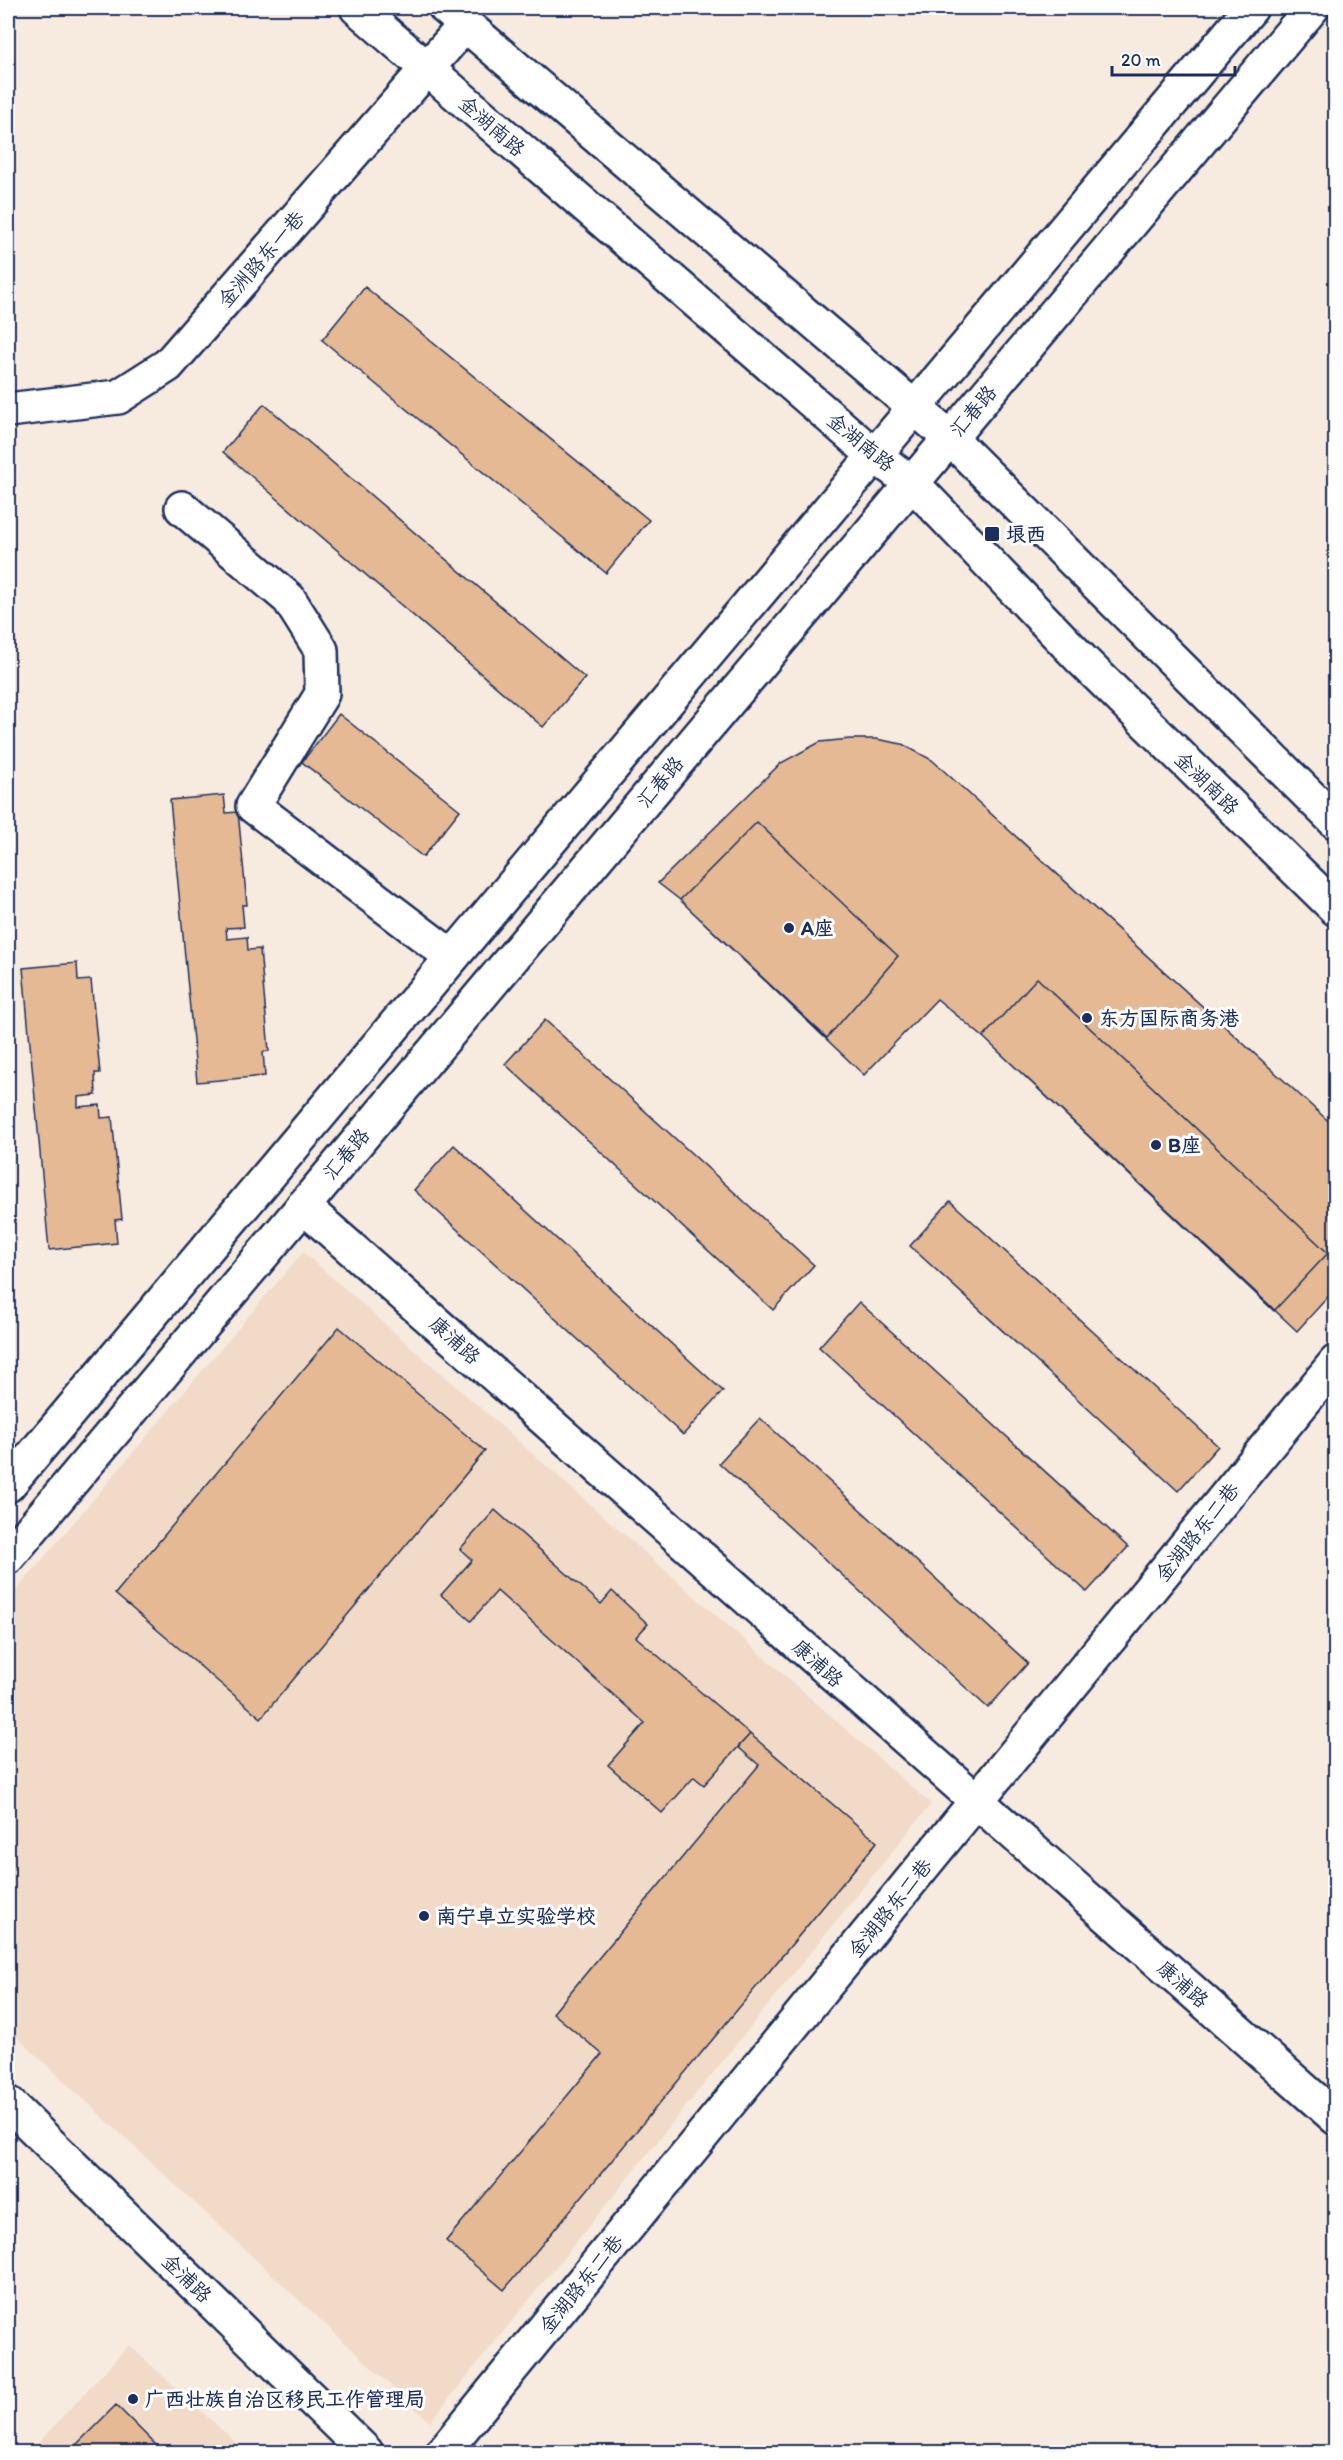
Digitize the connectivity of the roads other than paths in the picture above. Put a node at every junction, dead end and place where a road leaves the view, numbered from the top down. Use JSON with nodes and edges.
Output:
{"nodes":[{"id":1,"x":357,"y":8,"type":"edge"},
{"id":2,"x":1251,"y":8,"type":"edge"},
{"id":3,"x":1312,"y":8,"type":"edge"},
{"id":4,"x":455,"y":16,"type":"edge"},
{"id":5,"x":426,"y":70,"type":"junction"},
{"id":6,"x":915,"y":407,"type":"junction"},
{"id":7,"x":8,"y":410,"type":"edge"},
{"id":8,"x":950,"y":438,"type":"junction"},
{"id":9,"x":874,"y":456,"type":"junction"},
{"id":10,"x":912,"y":483,"type":"junction"},
{"id":11,"x":182,"y":508,"type":"dead end"},
{"id":12,"x":1335,"y":822,"type":"edge"},
{"id":13,"x":1335,"y":909,"type":"edge"},
{"id":14,"x":452,"y":957,"type":"junction"},
{"id":15,"x":303,"y":1206,"type":"junction"},
{"id":16,"x":1335,"y":1362,"type":"edge"},
{"id":17,"x":8,"y":1485,"type":"edge"},
{"id":18,"x":8,"y":1557,"type":"edge"},
{"id":19,"x":976,"y":1803,"type":"junction"},
{"id":20,"x":8,"y":2103,"type":"edge"},
{"id":21,"x":1335,"y":2118,"type":"edge"},
{"id":22,"x":366,"y":2452,"type":"edge"},
{"id":23,"x":443,"y":2452,"type":"edge"}],
"edges":[{"from":1,"to":5,"type":"main road","name":"金湖南路"},
{"from":2,"to":6,"type":"main road"},
{"from":3,"to":8,"type":"main road","name":"汇春路"},
{"from":4,"to":5,"type":"main road","name":"金洲路东一巷"},
{"from":4,"to":6,"type":"main road"},
{"from":5,"to":7,"type":"main road","name":"金洲路东一巷"},
{"from":5,"to":9,"type":"main road","name":"金湖南路"},
{"from":6,"to":8,"type":"main road"},
{"from":6,"to":9,"type":"main road"},
{"from":8,"to":10,"type":"main road","name":"汇春路"},
{"from":8,"to":12,"type":"main road"},
{"from":9,"to":10,"type":"main road","name":"金湖南路"},
{"from":9,"to":14,"type":"main road"},
{"from":10,"to":13,"type":"main road","name":"金湖南路"},
{"from":10,"to":15,"type":"main road","name":"汇春路"},
{"from":11,"to":14,"type":"main road"},
{"from":14,"to":17,"type":"main road"},
{"from":15,"to":18,"type":"main road","name":"汇春路"},
{"from":15,"to":19,"type":"main road","name":"康浦路"},
{"from":16,"to":19,"type":"main road","name":"金湖路东二巷"},
{"from":19,"to":21,"type":"main road","name":"康浦路"},
{"from":19,"to":23,"type":"main road","name":"金湖路东二巷"},
{"from":20,"to":22,"type":"main road","name":"金浦路"}]}
